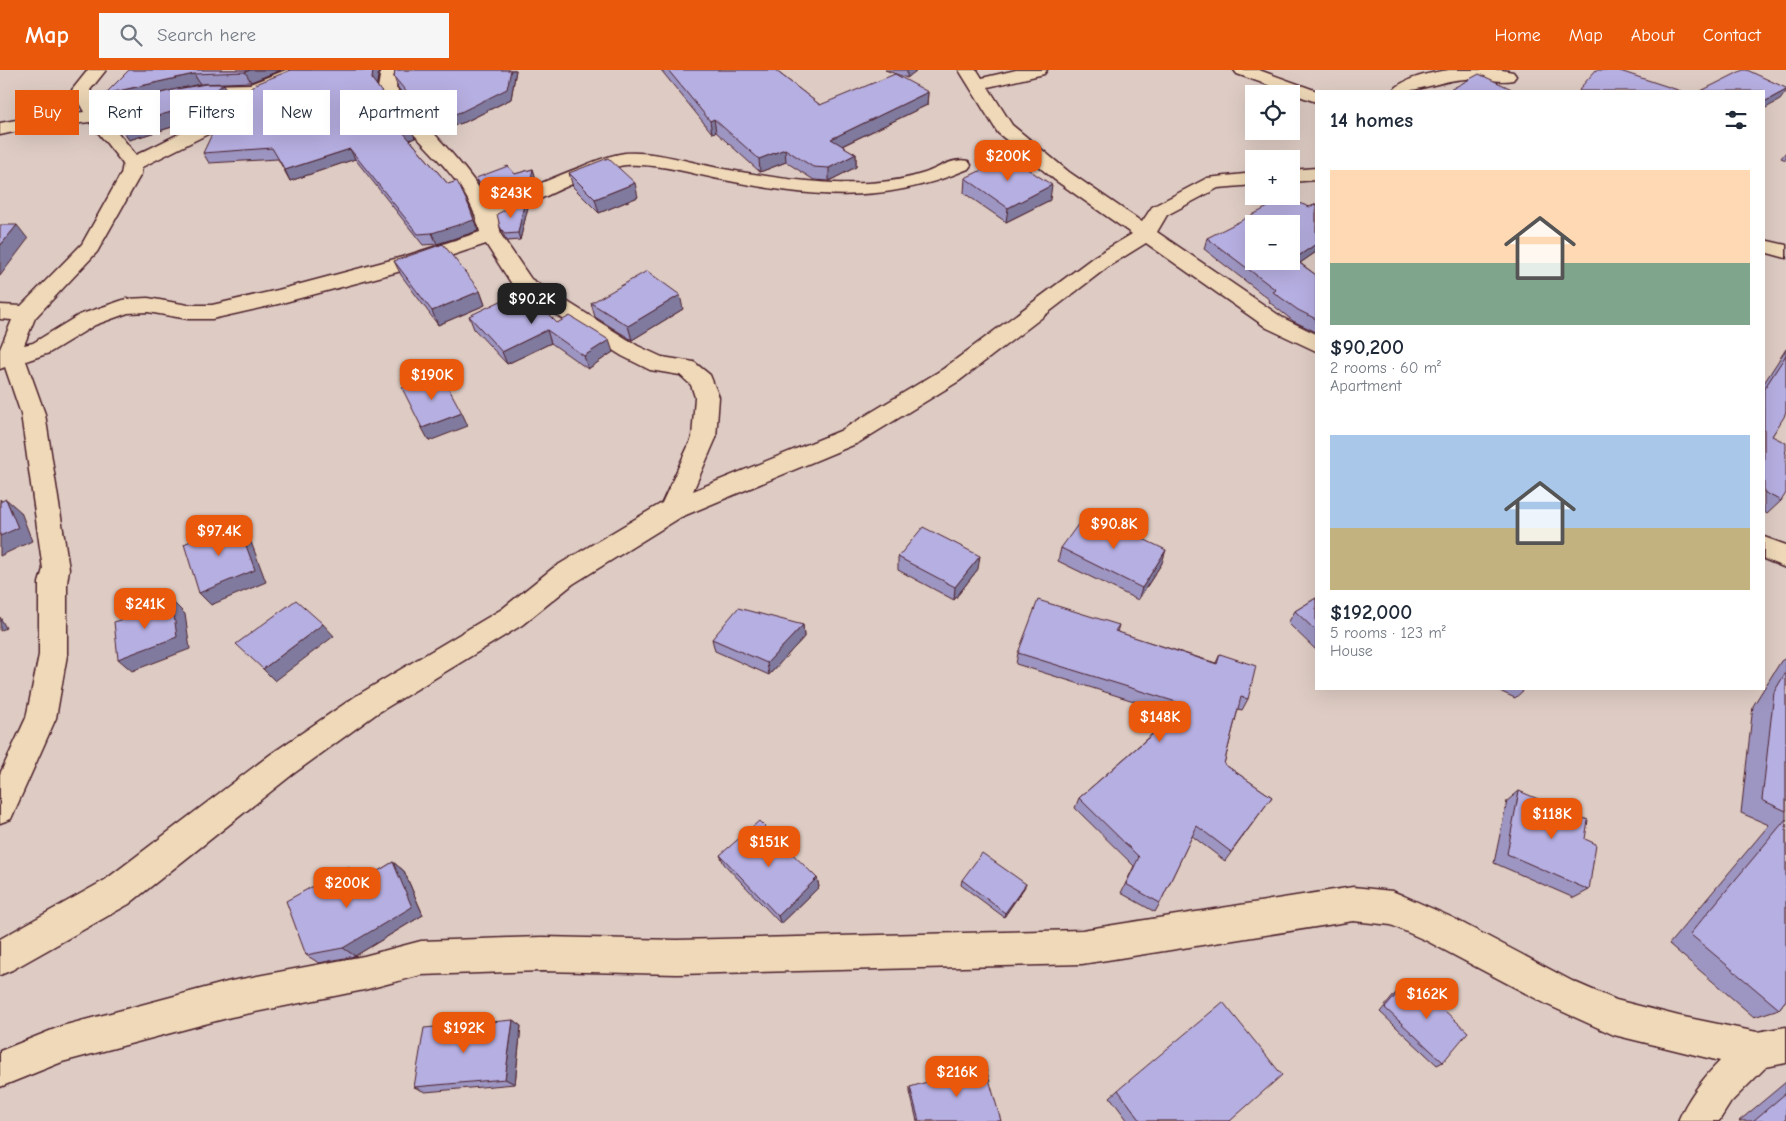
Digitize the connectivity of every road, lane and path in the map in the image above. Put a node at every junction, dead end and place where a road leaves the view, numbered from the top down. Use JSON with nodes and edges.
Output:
{"nodes":[{"id":1,"x":98,"y":70,"type":"edge"},
{"id":2,"x":301,"y":70,"type":"edge"},
{"id":3,"x":390,"y":70,"type":"edge"},
{"id":4,"x":1038,"y":70,"type":"edge"},
{"id":5,"x":1243,"y":70,"type":"edge"},
{"id":6,"x":973,"y":77,"type":"edge"},
{"id":7,"x":1506,"y":79,"type":"edge"},
{"id":8,"x":254,"y":89,"type":"junction"},
{"id":9,"x":75,"y":90,"type":"edge"},
{"id":10,"x":248,"y":90,"type":"edge"},
{"id":11,"x":1404,"y":90,"type":"edge"},
{"id":12,"x":1315,"y":97,"type":"edge"},
{"id":13,"x":15,"y":125,"type":"edge"},
{"id":14,"x":0,"y":128,"type":"edge"},
{"id":15,"x":110,"y":135,"type":"edge"},
{"id":16,"x":133,"y":164,"type":"junction"},
{"id":17,"x":960,"y":165,"type":"dead end"},
{"id":18,"x":1315,"y":174,"type":"edge"},
{"id":19,"x":1300,"y":175,"type":"edge"},
{"id":20,"x":1245,"y":180,"type":"edge"},
{"id":21,"x":489,"y":226,"type":"junction"},
{"id":22,"x":1146,"y":235,"type":"junction"},
{"id":23,"x":1765,"y":246,"type":"edge"},
{"id":24,"x":1786,"y":252,"type":"edge"},
{"id":25,"x":0,"y":312,"type":"edge"},
{"id":26,"x":26,"y":314,"type":"junction"},
{"id":27,"x":1315,"y":343,"type":"edge"},
{"id":28,"x":7,"y":359,"type":"edge"},
{"id":29,"x":672,"y":510,"type":"junction"},
{"id":30,"x":1765,"y":547,"type":"edge"},
{"id":31,"x":1786,"y":557,"type":"edge"},
{"id":32,"x":0,"y":808,"type":"edge"},
{"id":33,"x":0,"y":958,"type":"edge"},
{"id":34,"x":1771,"y":1047,"type":"edge"},
{"id":35,"x":0,"y":1069,"type":"edge"},
{"id":36,"x":1696,"y":1121,"type":"edge"}],
"edges":[{"from":1,"to":9,"type":"street"},
{"from":2,"to":8,"type":"street"},
{"from":3,"to":21,"type":"street"},
{"from":4,"to":6,"type":"street"},
{"from":5,"to":12,"type":"street"},
{"from":6,"to":22,"type":"street"},
{"from":7,"to":11,"type":"street"},
{"from":8,"to":10,"type":"street"},
{"from":8,"to":16,"type":"street"},
{"from":13,"to":14,"type":"street"},
{"from":15,"to":16,"type":"street"},
{"from":16,"to":26,"type":"street"},
{"from":17,"to":21,"type":"street"},
{"from":18,"to":19,"type":"street"},
{"from":20,"to":22,"type":"street"},
{"from":21,"to":28,"type":"street"},
{"from":21,"to":29,"type":"street"},
{"from":22,"to":27,"type":"street"},
{"from":22,"to":29,"type":"street"},
{"from":23,"to":24,"type":"street"},
{"from":25,"to":26,"type":"street"},
{"from":26,"to":28,"type":"street"},
{"from":28,"to":32,"type":"street"},
{"from":29,"to":33,"type":"street"},
{"from":30,"to":31,"type":"street"},
{"from":34,"to":35,"type":"street"},
{"from":34,"to":36,"type":"street"}]}
